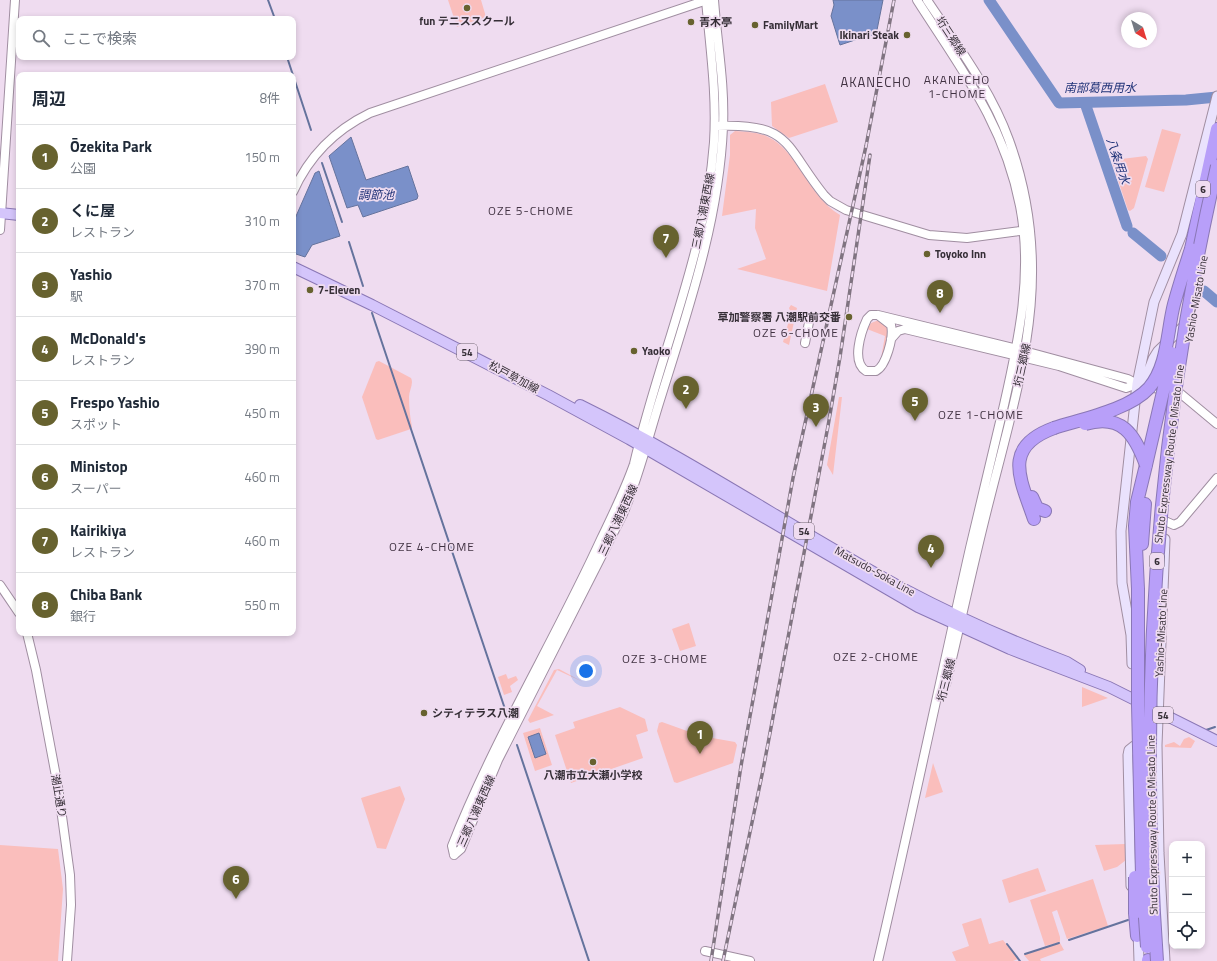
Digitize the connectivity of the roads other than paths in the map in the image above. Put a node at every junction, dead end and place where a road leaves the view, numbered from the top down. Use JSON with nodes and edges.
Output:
{"nodes":[{"id":1,"x":15,"y":0,"type":"edge"},
{"id":2,"x":706,"y":0,"type":"edge"},
{"id":3,"x":714,"y":0,"type":"edge"},
{"id":4,"x":917,"y":0,"type":"edge"},
{"id":5,"x":927,"y":0,"type":"edge"},
{"id":6,"x":1217,"y":96,"type":"edge"},
{"id":7,"x":719,"y":126,"type":"junction"},
{"id":8,"x":1217,"y":129,"type":"edge"},
{"id":9,"x":1217,"y":166,"type":"edge"},
{"id":10,"x":296,"y":186,"type":"edge"},
{"id":11,"x":1217,"y":189,"type":"edge"},
{"id":12,"x":1,"y":213,"type":"edge"},
{"id":13,"x":16,"y":215,"type":"edge"},
{"id":14,"x":0,"y":230,"type":"edge"},
{"id":15,"x":1027,"y":230,"type":"junction"},
{"id":16,"x":1190,"y":249,"type":"junction"},
{"id":17,"x":296,"y":266,"type":"edge"},
{"id":18,"x":691,"y":269,"type":"junction"},
{"id":19,"x":699,"y":271,"type":"junction"},
{"id":20,"x":878,"y":315,"type":"junction"},
{"id":21,"x":810,"y":317,"type":"dead end"},
{"id":22,"x":1192,"y":319,"type":"junction"},
{"id":23,"x":890,"y":342,"type":"junction"},
{"id":24,"x":805,"y":343,"type":"dead end"},
{"id":25,"x":1016,"y":353,"type":"junction"},
{"id":26,"x":1025,"y":355,"type":"junction"},
{"id":27,"x":1137,"y":384,"type":"junction"},
{"id":28,"x":1181,"y":394,"type":"junction"},
{"id":29,"x":1217,"y":424,"type":"edge"},
{"id":30,"x":1055,"y":430,"type":"junction"},
{"id":31,"x":644,"y":442,"type":"junction"},
{"id":32,"x":1146,"y":465,"type":"junction"},
{"id":33,"x":1217,"y":478,"type":"edge"},
{"id":34,"x":1045,"y":511,"type":"dead end"},
{"id":35,"x":1034,"y":519,"type":"dead end"},
{"id":36,"x":1162,"y":524,"type":"junction"},
{"id":37,"x":0,"y":585,"type":"edge"},
{"id":38,"x":16,"y":609,"type":"edge"},
{"id":39,"x":958,"y":621,"type":"junction"},
{"id":40,"x":28,"y":636,"type":"edge"},
{"id":41,"x":1136,"y":702,"type":"junction"},
{"id":42,"x":1157,"y":712,"type":"junction"},
{"id":43,"x":1217,"y":741,"type":"edge"},
{"id":44,"x":1137,"y":936,"type":"junction"},
{"id":45,"x":705,"y":951,"type":"dead end"},
{"id":46,"x":67,"y":961,"type":"edge"},
{"id":47,"x":750,"y":961,"type":"edge"},
{"id":48,"x":878,"y":961,"type":"edge"},
{"id":49,"x":1139,"y":961,"type":"edge"},
{"id":50,"x":1148,"y":961,"type":"edge"},
{"id":51,"x":1156,"y":961,"type":"edge"},
{"id":52,"x":1165,"y":961,"type":"edge"}],
"edges":[{"from":1,"to":12,"type":"street"},
{"from":2,"to":7,"type":"street","name":"三郷八潮東西線"},
{"from":2,"to":10,"type":"street"},
{"from":3,"to":7,"type":"street","name":"三郷八潮東西線"},
{"from":4,"to":15,"type":"street","name":"垳三郷線"},
{"from":5,"to":15,"type":"street","name":"垳三郷線"},
{"from":6,"to":27,"type":"main road"},
{"from":7,"to":15,"type":"street"},
{"from":7,"to":18,"type":"street","name":"三郷八潮東西線"},
{"from":7,"to":19,"type":"street","name":"三郷八潮東西線"},
{"from":8,"to":16,"type":"highway","name":"Shuto Expressway Route 6 Misato Line","number":"6"},
{"from":9,"to":36,"type":"highway","name":"Shuto Expressway Route 6 Misato Line","number":"6","bridge":true},
{"from":11,"to":22,"type":"main road","name":"Yashio-Misato Line"},
{"from":12,"to":13,"type":"main road"},
{"from":12,"to":14,"type":"street"},
{"from":15,"to":25,"type":"street","name":"垳三郷線"},
{"from":15,"to":26,"type":"street","name":"垳三郷線"},
{"from":16,"to":30,"type":"highway","bridge":true},
{"from":16,"to":32,"type":"highway","name":"Shuto Expressway Route 6 Misato Line","number":"6","bridge":true},
{"from":17,"to":31,"type":"main road","name":"松戸草加線","number":"54"},
{"from":18,"to":19,"type":"street"},
{"from":18,"to":31,"type":"street","name":"三郷八潮東西線"},
{"from":19,"to":31,"type":"street","name":"三郷八潮東西線"},
{"from":20,"to":23,"type":"street"},
{"from":20,"to":23,"type":"street"},
{"from":20,"to":25,"type":"street"},
{"from":21,"to":24,"type":"street"},
{"from":22,"to":27,"type":"main road"},
{"from":22,"to":28,"type":"main road","name":"Yashio-Misato Line"},
{"from":23,"to":25,"type":"street"},
{"from":25,"to":26,"type":"street"},
{"from":25,"to":39,"type":"street","name":"垳三郷線"},
{"from":26,"to":27,"type":"street"},
{"from":26,"to":39,"type":"street","name":"垳三郷線"},
{"from":27,"to":28,"type":"street"},
{"from":27,"to":41,"type":"main road"},
{"from":28,"to":29,"type":"street"},
{"from":28,"to":36,"type":"main road","name":"Yashio-Misato Line"},
{"from":30,"to":32,"type":"highway","bridge":true},
{"from":30,"to":34,"type":"highway"},
{"from":30,"to":35,"type":"highway"},
{"from":31,"to":31,"type":"street","name":"三郷八潮東西線"},
{"from":31,"to":39,"type":"main road","name":"Matsudo-Soka Line","number":"54"},
{"from":32,"to":41,"type":"highway","name":"Shuto Expressway Route 6 Misato Line","number":"6","bridge":true},
{"from":33,"to":36,"type":"street"},
{"from":36,"to":42,"type":"main road","name":"Yashio-Misato Line"},
{"from":36,"to":51,"type":"highway","name":"Shuto Expressway Route 6 Misato Line","number":"6","bridge":true},
{"from":37,"to":38,"type":"street"},
{"from":39,"to":41,"type":"main road","name":"Matsudo-Soka Line","number":"54"},
{"from":39,"to":48,"type":"street","name":"垳三郷線"},
{"from":40,"to":46,"type":"street","name":"潮止通り"},
{"from":41,"to":42,"type":"main road","name":"Matsudo-Soka Line","number":"54"},
{"from":41,"to":44,"type":"highway","bridge":true},
{"from":41,"to":44,"type":"main road"},
{"from":41,"to":50,"type":"highway","name":"Shuto Expressway Route 6 Misato Line","number":"6","bridge":true},
{"from":42,"to":43,"type":"main road","name":"Matsudo-Soka Line","number":"54"},
{"from":42,"to":52,"type":"main road","name":"Yashio-Misato Line"},
{"from":44,"to":49,"type":"main road"},
{"from":45,"to":47,"type":"street"}]}
